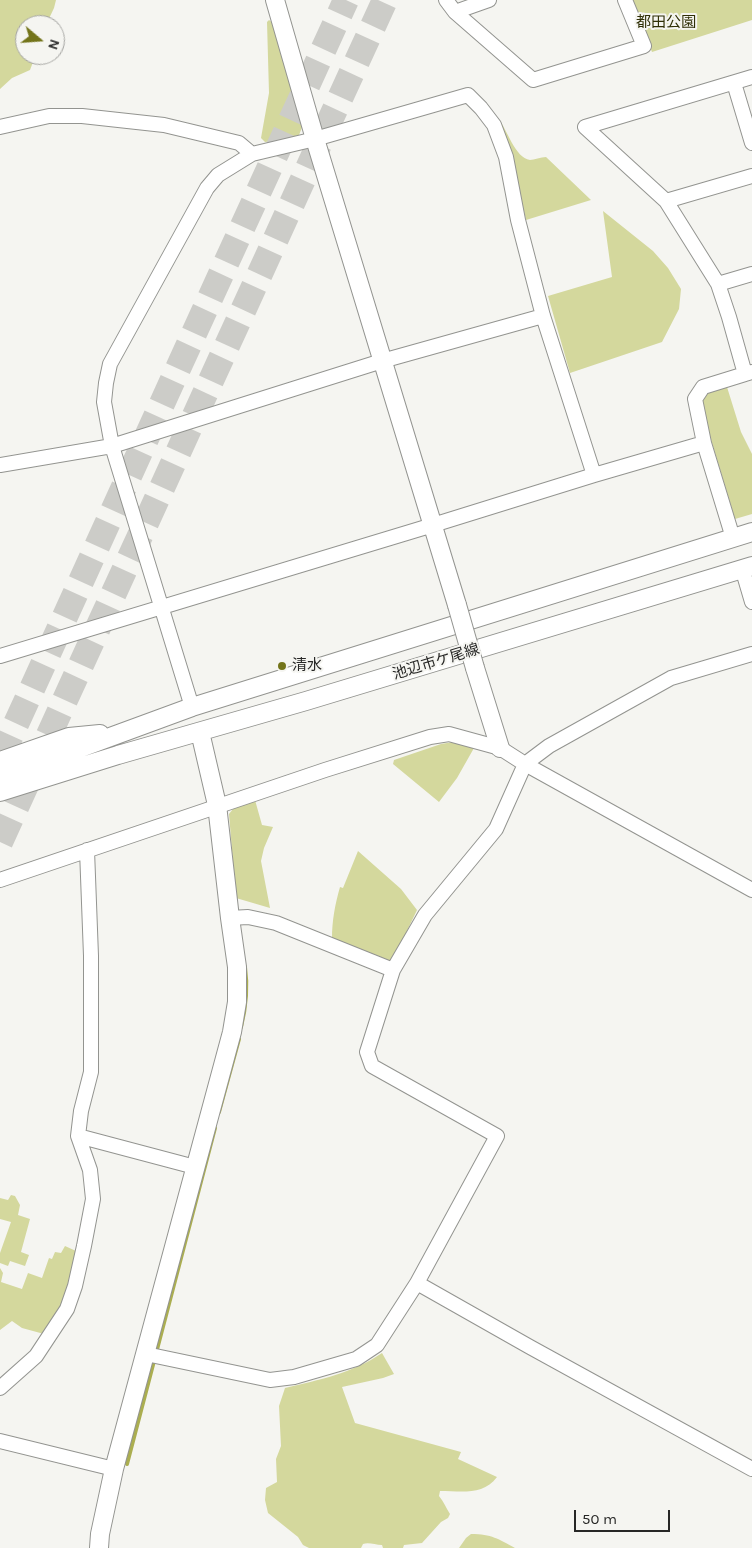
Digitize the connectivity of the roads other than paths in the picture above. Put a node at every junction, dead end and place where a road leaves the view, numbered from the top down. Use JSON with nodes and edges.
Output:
{"nodes":[{"id":1,"x":275,"y":0,"type":"edge"},
{"id":2,"x":446,"y":0,"type":"edge"},
{"id":3,"x":489,"y":0,"type":"edge"},
{"id":4,"x":625,"y":0,"type":"edge"},
{"id":5,"x":455,"y":12,"type":"junction"},
{"id":6,"x":752,"y":77,"type":"edge"},
{"id":7,"x":734,"y":83,"type":"junction"},
{"id":8,"x":0,"y":128,"type":"edge"},
{"id":9,"x":315,"y":139,"type":"junction"},
{"id":10,"x":752,"y":143,"type":"edge"},
{"id":11,"x":252,"y":154,"type":"junction"},
{"id":12,"x":752,"y":176,"type":"edge"},
{"id":13,"x":666,"y":201,"type":"junction"},
{"id":14,"x":752,"y":274,"type":"edge"},
{"id":15,"x":718,"y":284,"type":"junction"},
{"id":16,"x":543,"y":316,"type":"junction"},
{"id":17,"x":382,"y":361,"type":"junction"},
{"id":18,"x":749,"y":373,"type":"edge"},
{"id":19,"x":704,"y":443,"type":"junction"},
{"id":20,"x":112,"y":446,"type":"junction"},
{"id":21,"x":0,"y":465,"type":"edge"},
{"id":22,"x":594,"y":475,"type":"junction"},
{"id":23,"x":433,"y":525,"type":"junction"},
{"id":24,"x":752,"y":532,"type":"edge"},
{"id":25,"x":733,"y":538,"type":"junction"},
{"id":26,"x":747,"y":567,"type":"edge"},
{"id":27,"x":752,"y":602,"type":"edge"},
{"id":28,"x":162,"y":608,"type":"junction"},
{"id":29,"x":752,"y":654,"type":"edge"},
{"id":30,"x":0,"y":656,"type":"edge"},
{"id":31,"x":192,"y":707,"type":"junction"},
{"id":32,"x":125,"y":731,"type":"junction"},
{"id":33,"x":200,"y":732,"type":"junction"},
{"id":34,"x":500,"y":748,"type":"junction"},
{"id":35,"x":118,"y":756,"type":"junction"},
{"id":36,"x":0,"y":761,"type":"edge"},
{"id":37,"x":525,"y":764,"type":"junction"},
{"id":38,"x":0,"y":776,"type":"edge"},
{"id":39,"x":0,"y":792,"type":"edge"},
{"id":40,"x":0,"y":803,"type":"edge"},
{"id":41,"x":218,"y":805,"type":"junction"},
{"id":42,"x":87,"y":850,"type":"junction"},
{"id":43,"x":0,"y":880,"type":"edge"},
{"id":44,"x":752,"y":890,"type":"edge"},
{"id":45,"x":230,"y":918,"type":"junction"},
{"id":46,"x":393,"y":970,"type":"junction"},
{"id":47,"x":78,"y":1136,"type":"junction"},
{"id":48,"x":195,"y":1167,"type":"junction"},
{"id":49,"x":417,"y":1283,"type":"junction"},
{"id":50,"x":146,"y":1354,"type":"junction"},
{"id":51,"x":0,"y":1388,"type":"edge"},
{"id":52,"x":0,"y":1442,"type":"edge"},
{"id":53,"x":114,"y":1469,"type":"junction"},
{"id":54,"x":752,"y":1469,"type":"edge"},
{"id":55,"x":98,"y":1548,"type":"edge"}],
"edges":[{"from":1,"to":9,"type":"street"},
{"from":2,"to":5,"type":"street"},
{"from":3,"to":5,"type":"street"},
{"from":4,"to":5,"type":"street"},
{"from":6,"to":7,"type":"street"},
{"from":7,"to":10,"type":"street"},
{"from":7,"to":13,"type":"street"},
{"from":8,"to":11,"type":"street"},
{"from":9,"to":11,"type":"street"},
{"from":9,"to":16,"type":"street"},
{"from":9,"to":17,"type":"street"},
{"from":11,"to":20,"type":"street"},
{"from":12,"to":13,"type":"street"},
{"from":13,"to":15,"type":"street"},
{"from":14,"to":15,"type":"street"},
{"from":15,"to":18,"type":"street"},
{"from":16,"to":17,"type":"street"},
{"from":16,"to":22,"type":"street"},
{"from":17,"to":20,"type":"street"},
{"from":17,"to":23,"type":"street"},
{"from":18,"to":19,"type":"street"},
{"from":19,"to":22,"type":"street"},
{"from":19,"to":25,"type":"street"},
{"from":20,"to":21,"type":"street"},
{"from":20,"to":28,"type":"street"},
{"from":22,"to":23,"type":"street"},
{"from":23,"to":28,"type":"street"},
{"from":23,"to":34,"type":"street","bridge":true},
{"from":24,"to":25,"type":"street","name":"池辺市ケ尾線"},
{"from":25,"to":31,"type":"street","name":"池辺市ケ尾線"},
{"from":26,"to":27,"type":"street"},
{"from":26,"to":33,"type":"street","name":"池辺市ケ尾線"},
{"from":28,"to":30,"type":"street"},
{"from":28,"to":31,"type":"street"},
{"from":29,"to":37,"type":"street"},
{"from":31,"to":32,"type":"street","name":"池辺市ケ尾線"},
{"from":32,"to":36,"type":"street","name":"池辺市ケ尾線"},
{"from":32,"to":38,"type":"street","name":"池辺市ケ尾線"},
{"from":33,"to":35,"type":"street","name":"池辺市ケ尾線"},
{"from":33,"to":41,"type":"street"},
{"from":34,"to":37,"type":"street"},
{"from":34,"to":41,"type":"street"},
{"from":35,"to":39,"type":"street","name":"池辺市ケ尾線"},
{"from":35,"to":40,"type":"street","name":"池辺市ケ尾線"},
{"from":37,"to":44,"type":"street"},
{"from":37,"to":46,"type":"street"},
{"from":41,"to":42,"type":"street"},
{"from":41,"to":45,"type":"street"},
{"from":42,"to":43,"type":"street"},
{"from":42,"to":47,"type":"street"},
{"from":45,"to":46,"type":"street"},
{"from":45,"to":48,"type":"street"},
{"from":46,"to":49,"type":"street"},
{"from":47,"to":48,"type":"street"},
{"from":47,"to":51,"type":"street"},
{"from":48,"to":50,"type":"street"},
{"from":49,"to":50,"type":"street"},
{"from":49,"to":54,"type":"street"},
{"from":50,"to":53,"type":"street"},
{"from":52,"to":53,"type":"street"},
{"from":53,"to":55,"type":"street"}]}
